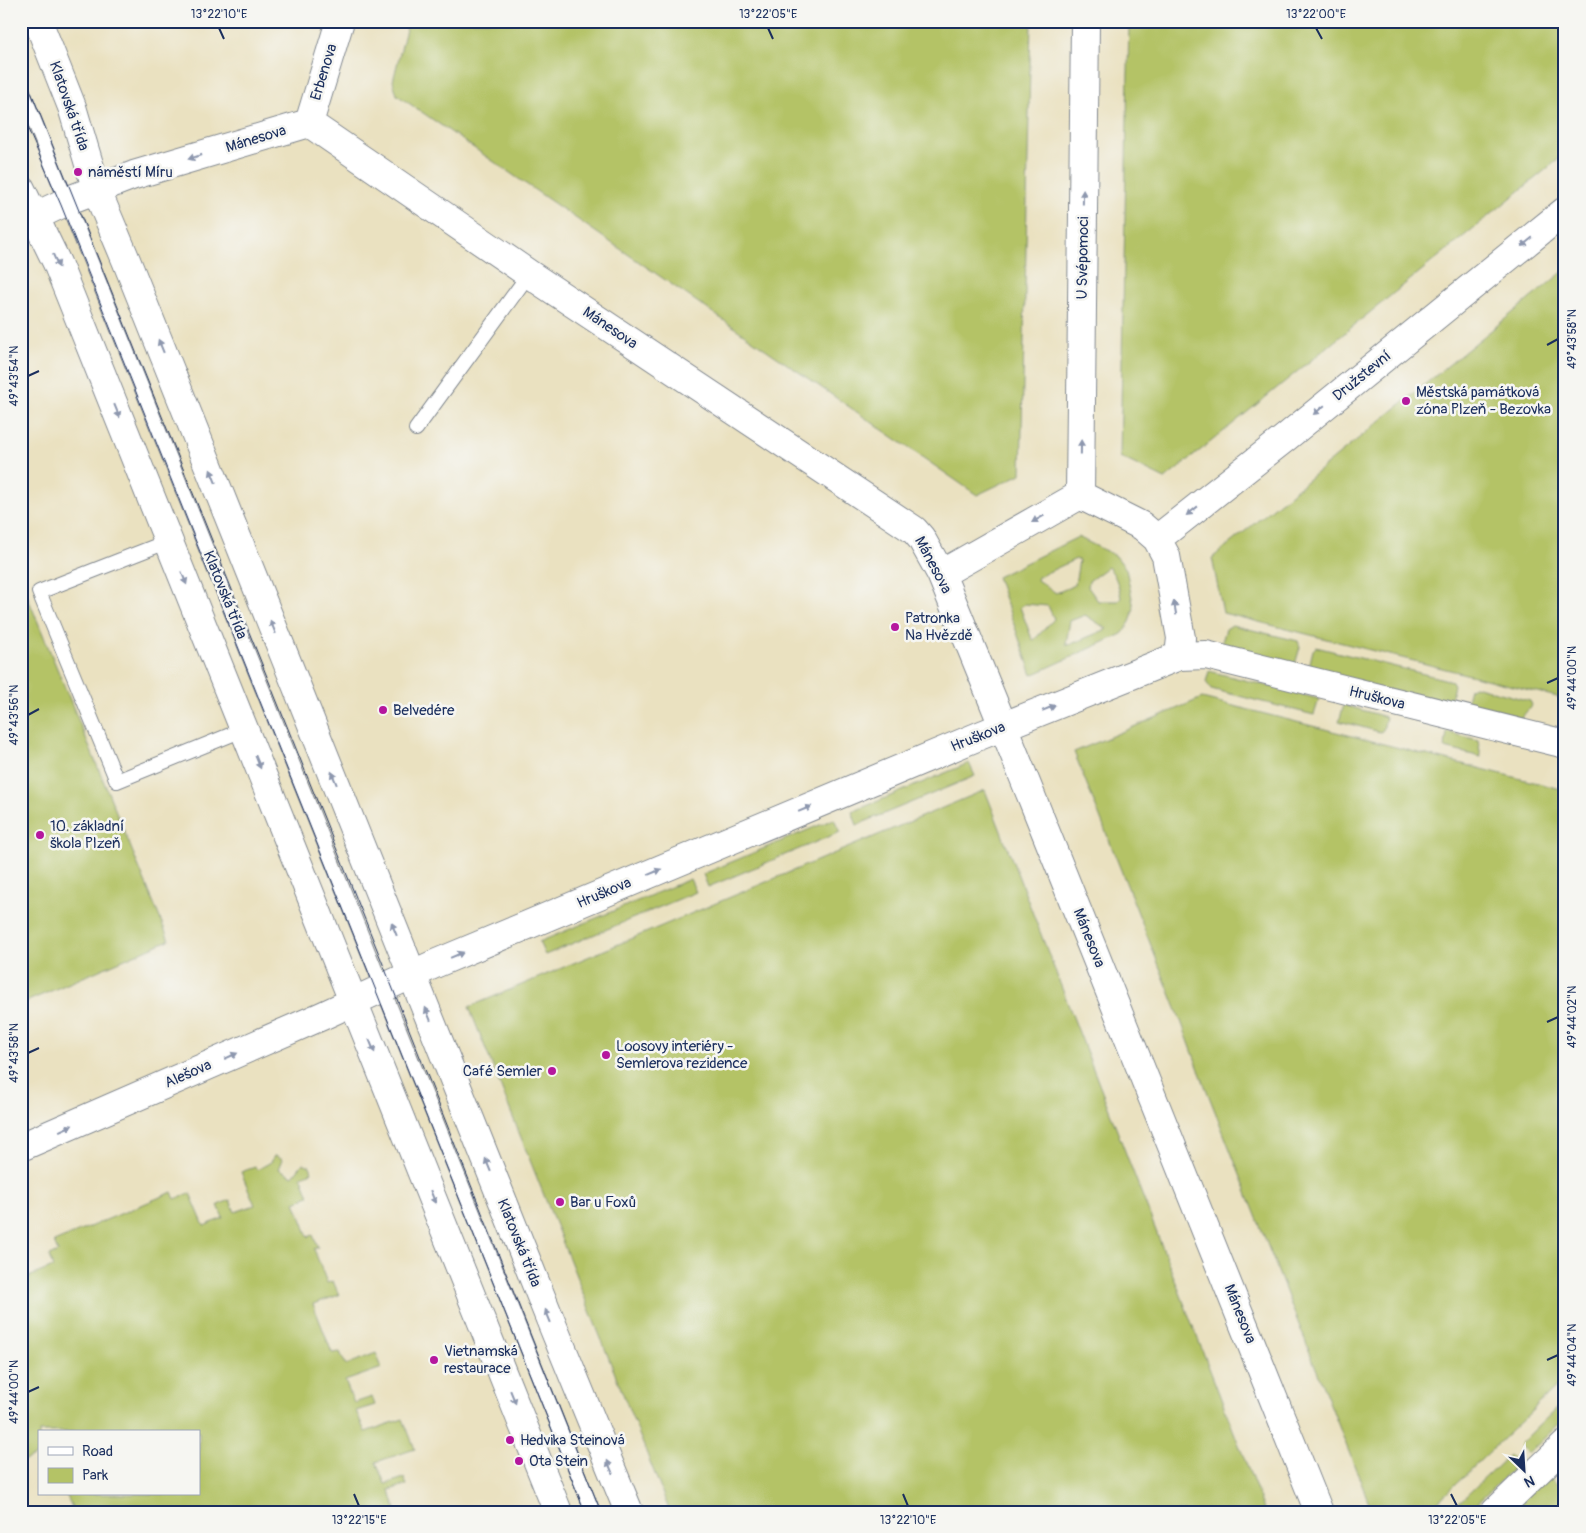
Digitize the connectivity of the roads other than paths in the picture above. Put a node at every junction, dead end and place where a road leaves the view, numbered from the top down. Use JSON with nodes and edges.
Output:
{"nodes":[{"id":1,"x":38,"y":21,"type":"edge"},
{"id":2,"x":340,"y":21,"type":"edge"},
{"id":3,"x":1085,"y":21,"type":"edge"},
{"id":4,"x":21,"y":88,"type":"edge"},
{"id":5,"x":309,"y":123,"type":"junction"},
{"id":6,"x":21,"y":189,"type":"edge"},
{"id":7,"x":97,"y":191,"type":"junction"},
{"id":8,"x":67,"y":202,"type":"junction"},
{"id":9,"x":1565,"y":211,"type":"edge"},
{"id":10,"x":28,"y":220,"type":"edge"},
{"id":11,"x":529,"y":274,"type":"junction"},
{"id":12,"x":416,"y":429,"type":"dead end"},
{"id":13,"x":1080,"y":495,"type":"junction"},
{"id":14,"x":1157,"y":539,"type":"junction"},
{"id":15,"x":169,"y":541,"type":"junction"},
{"id":16,"x":941,"y":574,"type":"junction"},
{"id":17,"x":1179,"y":656,"type":"junction"},
{"id":18,"x":1004,"y":726,"type":"junction"},
{"id":19,"x":245,"y":728,"type":"junction"},
{"id":20,"x":1565,"y":744,"type":"edge"},
{"id":21,"x":412,"y":974,"type":"junction"},
{"id":22,"x":383,"y":988,"type":"junction"},
{"id":23,"x":354,"y":1001,"type":"junction"},
{"id":24,"x":21,"y":1147,"type":"edge"},
{"id":25,"x":1565,"y":1445,"type":"edge"},
{"id":26,"x":558,"y":1512,"type":"edge"},
{"id":27,"x":593,"y":1512,"type":"edge"},
{"id":28,"x":628,"y":1512,"type":"edge"},
{"id":29,"x":1319,"y":1512,"type":"edge"},
{"id":30,"x":1495,"y":1512,"type":"edge"}],
"edges":[{"from":1,"to":7,"type":"street","name":"Klatovská třída"},
{"from":2,"to":5,"type":"street","name":"Erbenova"},
{"from":13,"to":3,"type":"street","name":"U Svépomoci","one_way":true},
{"from":4,"to":8,"type":"lane","name":"Klatovská třída"},
{"from":5,"to":7,"type":"street","name":"Mánesova","one_way":true},
{"from":5,"to":11,"type":"street","name":"Mánesova"},
{"from":6,"to":10,"type":"street"},
{"from":7,"to":8,"type":"street"},
{"from":21,"to":7,"type":"street","name":"Klatovská třída","one_way":true},
{"from":8,"to":10,"type":"street"},
{"from":8,"to":22,"type":"lane","name":"Klatovská třída"},
{"from":9,"to":14,"type":"street","name":"Družstevní","one_way":true},
{"from":10,"to":15,"type":"street","one_way":true},
{"from":11,"to":12,"type":"lane"},
{"from":11,"to":16,"type":"street","name":"Mánesova"},
{"from":13,"to":14,"type":"street"},
{"from":13,"to":16,"type":"street","one_way":true},
{"from":17,"to":14,"type":"street","one_way":true},
{"from":15,"to":19,"type":"street","one_way":true},
{"from":15,"to":19,"type":"lane"},
{"from":16,"to":18,"type":"street","name":"Mánesova"},
{"from":18,"to":17,"type":"street","name":"Hruškova","one_way":true},
{"from":17,"to":20,"type":"street","name":"Hruškova"},
{"from":21,"to":18,"type":"street","name":"Hruškova","one_way":true},
{"from":18,"to":29,"type":"street","name":"Mánesova"},
{"from":19,"to":23,"type":"street","one_way":true},
{"from":21,"to":22,"type":"street"},
{"from":28,"to":21,"type":"street","name":"Klatovská třída","one_way":true},
{"from":22,"to":23,"type":"street"},
{"from":22,"to":27,"type":"lane","name":"Klatovská třída"},
{"from":24,"to":23,"type":"street","name":"Alešova","one_way":true},
{"from":23,"to":26,"type":"street","one_way":true},
{"from":25,"to":30,"type":"street"}]}
